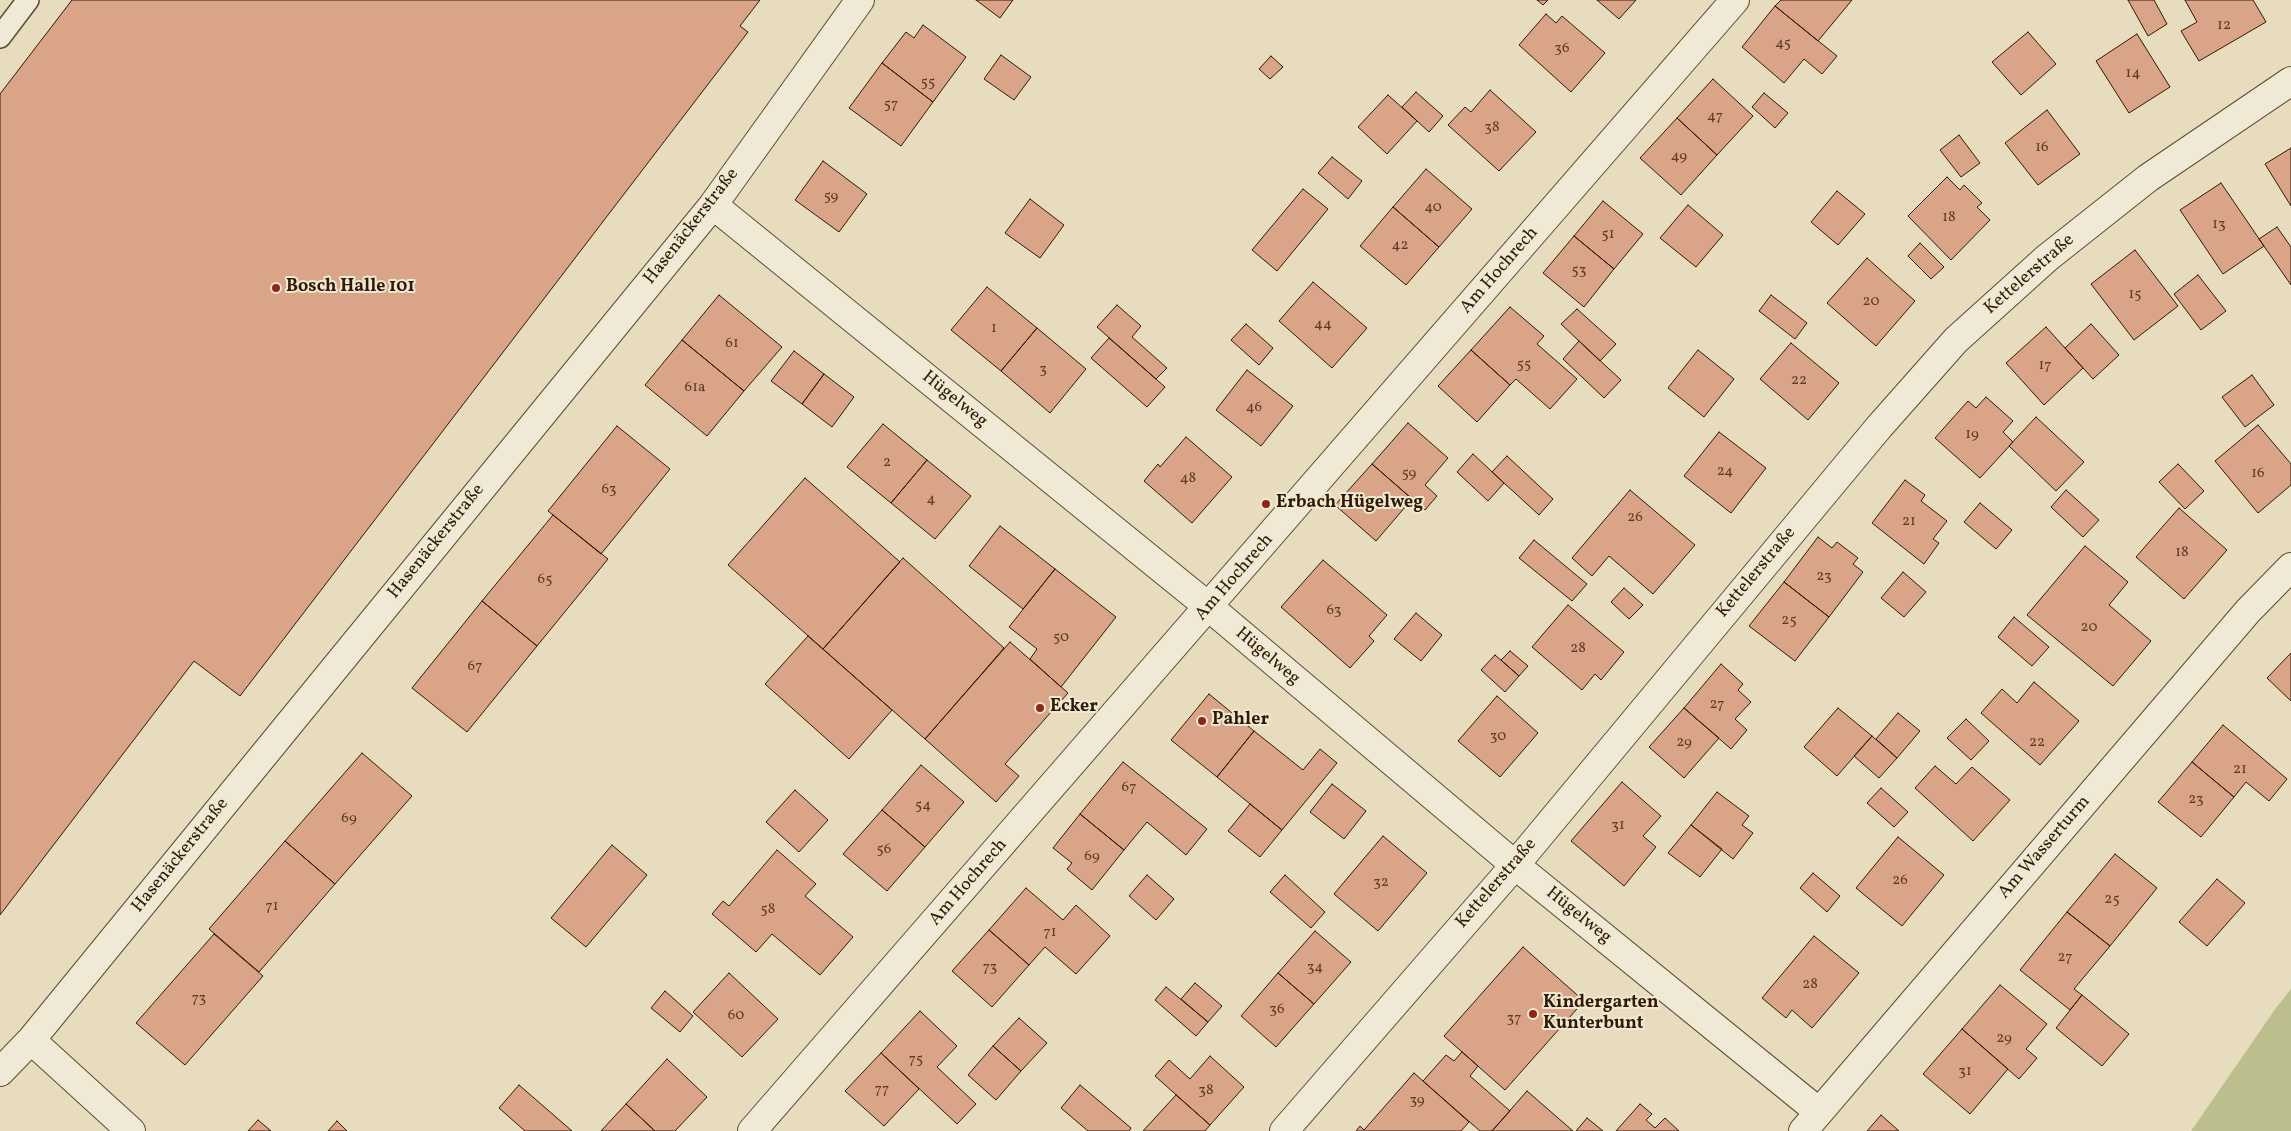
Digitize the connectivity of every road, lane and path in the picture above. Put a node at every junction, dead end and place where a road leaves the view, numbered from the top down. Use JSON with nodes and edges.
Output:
{"nodes":[{"id":1,"x":28,"y":0,"type":"edge"},
{"id":2,"x":860,"y":0,"type":"edge"},
{"id":3,"x":1735,"y":0,"type":"edge"},
{"id":4,"x":0,"y":37,"type":"edge"},
{"id":5,"x":2291,"y":81,"type":"edge"},
{"id":6,"x":713,"y":204,"type":"junction"},
{"id":7,"x":2291,"y":567,"type":"edge"},
{"id":8,"x":1209,"y":608,"type":"junction"},
{"id":9,"x":1515,"y":865,"type":"junction"},
{"id":10,"x":31,"y":1040,"type":"junction"},
{"id":11,"x":0,"y":1072,"type":"edge"},
{"id":12,"x":1811,"y":1121,"type":"edge"},
{"id":13,"x":131,"y":1131,"type":"edge"},
{"id":14,"x":752,"y":1131,"type":"edge"},
{"id":15,"x":1284,"y":1131,"type":"edge"}],
"edges":[{"from":1,"to":4,"type":"lane"},
{"from":2,"to":6,"type":"street","name":"Hasenäckerstraße"},
{"from":3,"to":8,"type":"street","name":"Am Hochrech"},
{"from":5,"to":9,"type":"street","name":"Kettelerstraße"},
{"from":6,"to":8,"type":"street","name":"Hügelweg"},
{"from":6,"to":10,"type":"street","name":"Hasenäckerstraße"},
{"from":7,"to":12,"type":"street","name":"Am Wasserturm"},
{"from":8,"to":9,"type":"street","name":"Hügelweg"},
{"from":8,"to":14,"type":"street","name":"Am Hochrech"},
{"from":9,"to":12,"type":"street","name":"Hügelweg"},
{"from":9,"to":15,"type":"street","name":"Kettelerstraße"},
{"from":10,"to":11,"type":"street","name":"Hasenäckerstraße"},
{"from":10,"to":13,"type":"street"}]}
